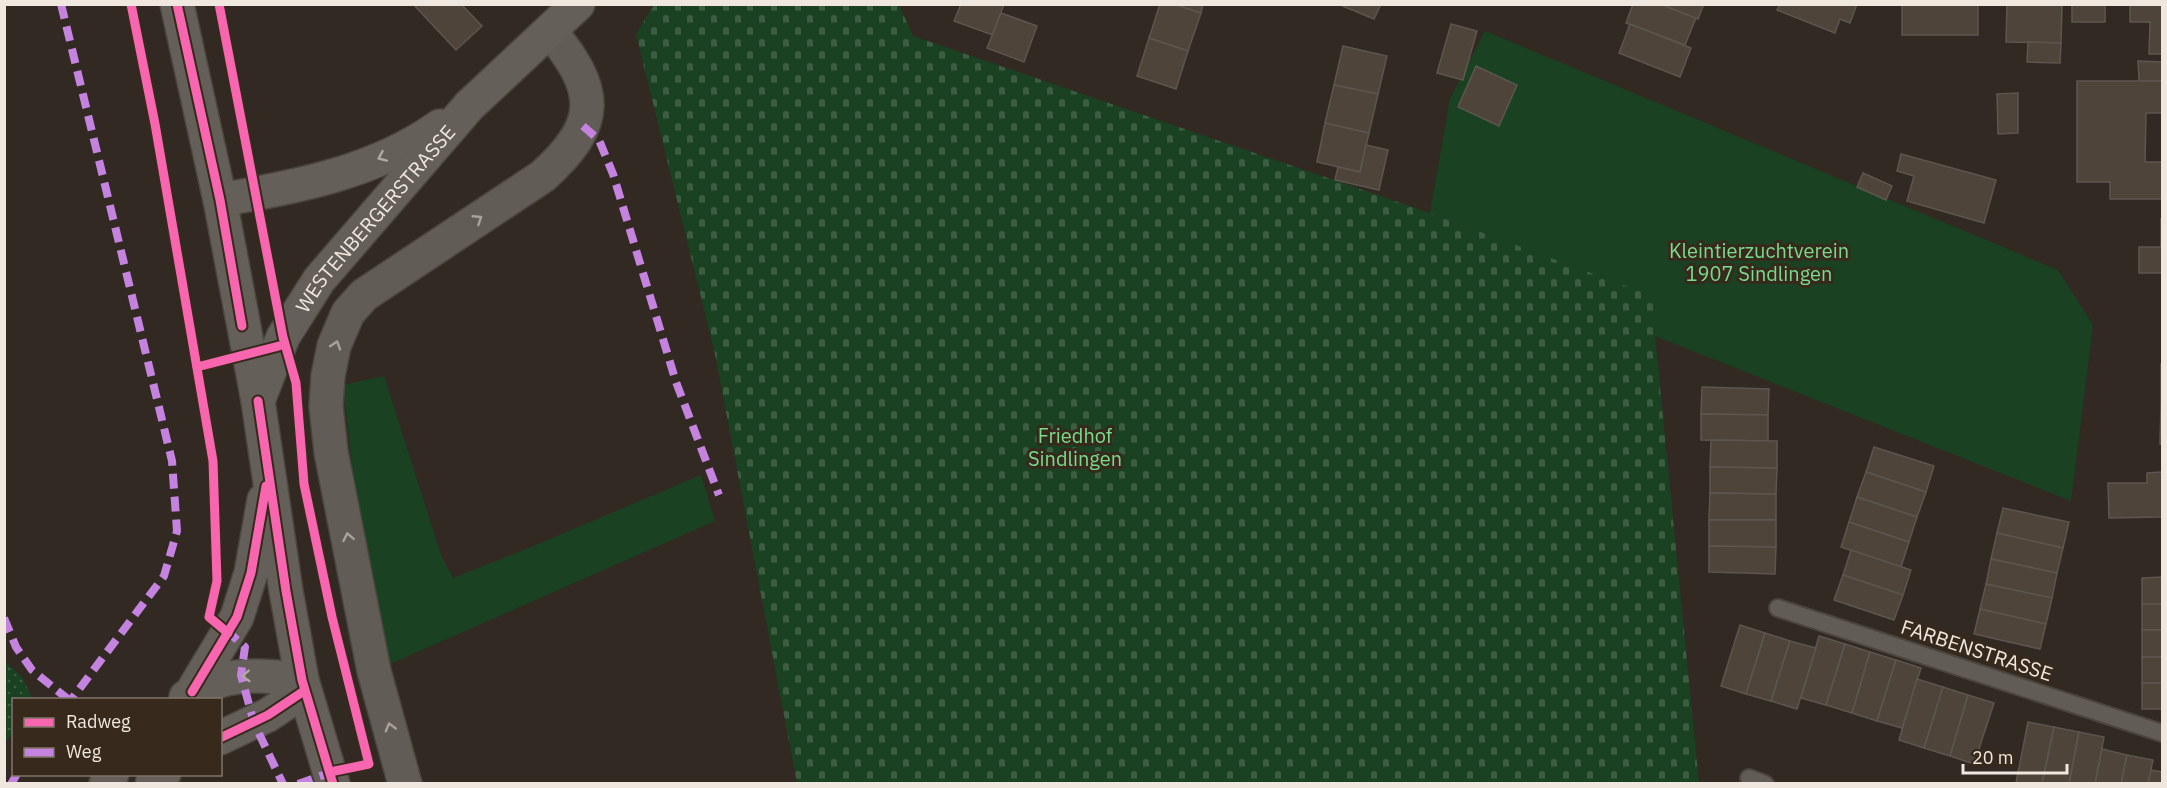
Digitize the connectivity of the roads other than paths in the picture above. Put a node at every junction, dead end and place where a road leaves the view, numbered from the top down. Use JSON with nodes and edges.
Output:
{"nodes":[{"id":1,"x":177,"y":4,"type":"edge"},
{"id":2,"x":578,"y":4,"type":"edge"},
{"id":3,"x":550,"y":30,"type":"junction"},
{"id":4,"x":469,"y":106,"type":"junction"},
{"id":5,"x":220,"y":201,"type":"junction"},
{"id":6,"x":258,"y":401,"type":"junction"},
{"id":7,"x":269,"y":471,"type":"junction"},
{"id":8,"x":1778,"y":608,"type":"dead end"},
{"id":9,"x":303,"y":686,"type":"junction"},
{"id":10,"x":187,"y":696,"type":"edge"},
{"id":11,"x":2163,"y":733,"type":"edge"},
{"id":12,"x":222,"y":737,"type":"edge"},
{"id":13,"x":333,"y":783,"type":"edge"},
{"id":14,"x":405,"y":783,"type":"edge"}],
"edges":[{"from":1,"to":5,"type":"main road"},
{"from":2,"to":3,"type":"main road","name":"WESTENBERGERSTRASSE"},
{"from":3,"to":4,"type":"main road","name":"WESTENBERGERSTRASSE"},
{"from":14,"to":3,"type":"street","one_way":true},
{"from":4,"to":5,"type":"main road","name":"WESTENBERGERSTRASSE","one_way":true},
{"from":4,"to":6,"type":"main road","name":"WESTENBERGERSTRASSE"},
{"from":5,"to":6,"type":"main road"},
{"from":6,"to":7,"type":"main road"},
{"from":7,"to":9,"type":"main road"},
{"from":7,"to":10,"type":"main road"},
{"from":8,"to":11,"type":"lane","name":"FARBENSTRASSE"},
{"from":9,"to":10,"type":"main road","one_way":true},
{"from":9,"to":12,"type":"main road"},
{"from":9,"to":13,"type":"main road"}]}
